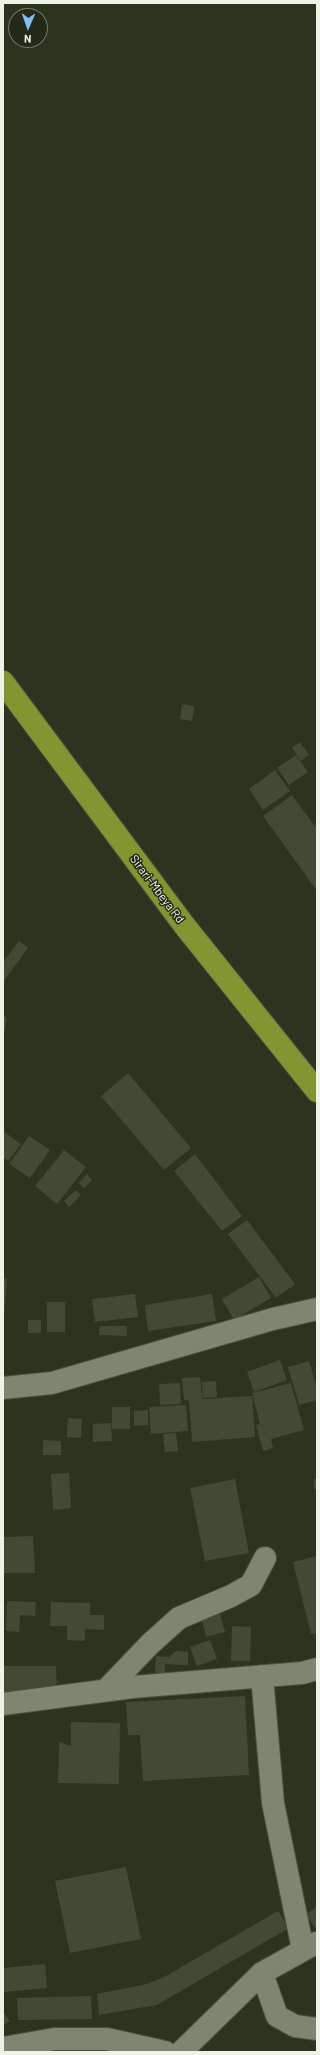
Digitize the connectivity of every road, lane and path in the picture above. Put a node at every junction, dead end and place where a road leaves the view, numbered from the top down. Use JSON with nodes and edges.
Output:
{"nodes":[{"id":1,"x":3,"y":682,"type":"edge"},
{"id":2,"x":317,"y":1091,"type":"edge"},
{"id":3,"x":317,"y":1309,"type":"edge"},
{"id":4,"x":3,"y":1388,"type":"edge"},
{"id":5,"x":265,"y":1558,"type":"dead end"},
{"id":6,"x":317,"y":1669,"type":"edge"},
{"id":7,"x":262,"y":1676,"type":"junction"},
{"id":8,"x":106,"y":1690,"type":"junction"},
{"id":9,"x":3,"y":1704,"type":"edge"},
{"id":10,"x":310,"y":1946,"type":"edge"},
{"id":11,"x":262,"y":1973,"type":"junction"},
{"id":12,"x":317,"y":2029,"type":"edge"},
{"id":13,"x":3,"y":2048,"type":"edge"},
{"id":14,"x":164,"y":2052,"type":"edge"},
{"id":15,"x":181,"y":2052,"type":"edge"}],
"edges":[{"from":1,"to":2,"type":"highway","name":"Sirari-Mbeya Rd"},
{"from":3,"to":4,"type":"street"},
{"from":5,"to":8,"type":"street"},
{"from":6,"to":7,"type":"street"},
{"from":7,"to":8,"type":"street"},
{"from":7,"to":10,"type":"street"},
{"from":8,"to":9,"type":"street"},
{"from":10,"to":11,"type":"street"},
{"from":11,"to":12,"type":"street"},
{"from":11,"to":15,"type":"street"},
{"from":13,"to":14,"type":"street"}]}
